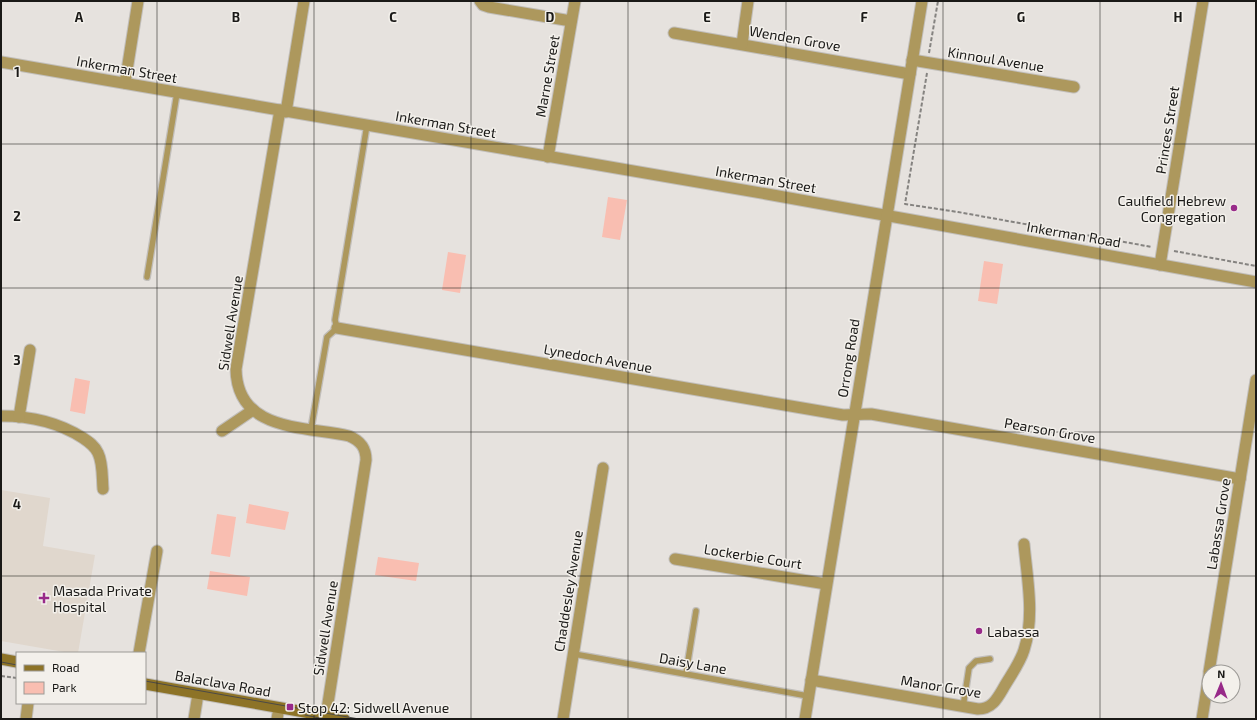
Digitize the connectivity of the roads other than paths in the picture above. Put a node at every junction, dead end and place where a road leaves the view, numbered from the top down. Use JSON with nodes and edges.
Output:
{"nodes":[{"id":1,"x":138,"y":1,"type":"edge"},
{"id":2,"x":304,"y":1,"type":"edge"},
{"id":3,"x":480,"y":1,"type":"edge"},
{"id":4,"x":575,"y":1,"type":"edge"},
{"id":5,"x":748,"y":1,"type":"edge"},
{"id":6,"x":922,"y":1,"type":"edge"},
{"id":7,"x":1203,"y":1,"type":"edge"},
{"id":8,"x":571,"y":22,"type":"junction"},
{"id":9,"x":674,"y":33,"type":"dead end"},
{"id":10,"x":742,"y":44,"type":"junction"},
{"id":11,"x":912,"y":60,"type":"junction"},
{"id":12,"x":1,"y":62,"type":"edge"},
{"id":13,"x":910,"y":74,"type":"junction"},
{"id":14,"x":125,"y":84,"type":"junction"},
{"id":15,"x":1074,"y":87,"type":"dead end"},
{"id":16,"x":177,"y":92,"type":"junction"},
{"id":17,"x":283,"y":111,"type":"junction"},
{"id":18,"x":367,"y":125,"type":"junction"},
{"id":19,"x":548,"y":157,"type":"junction"},
{"id":20,"x":887,"y":216,"type":"junction"},
{"id":21,"x":1160,"y":265,"type":"junction"},
{"id":22,"x":147,"y":277,"type":"dead end"},
{"id":23,"x":1256,"y":282,"type":"edge"},
{"id":24,"x":337,"y":328,"type":"junction"},
{"id":25,"x":30,"y":350,"type":"dead end"},
{"id":26,"x":1256,"y":380,"type":"edge"},
{"id":27,"x":253,"y":410,"type":"junction"},
{"id":28,"x":854,"y":414,"type":"junction"},
{"id":29,"x":1,"y":416,"type":"edge"},
{"id":30,"x":19,"y":417,"type":"junction"},
{"id":31,"x":311,"y":429,"type":"junction"},
{"id":32,"x":222,"y":430,"type":"dead end"},
{"id":33,"x":603,"y":468,"type":"dead end"},
{"id":34,"x":1240,"y":479,"type":"junction"},
{"id":35,"x":103,"y":489,"type":"dead end"},
{"id":36,"x":1024,"y":544,"type":"dead end"},
{"id":37,"x":157,"y":551,"type":"dead end"},
{"id":38,"x":675,"y":559,"type":"dead end"},
{"id":39,"x":826,"y":584,"type":"junction"},
{"id":40,"x":696,"y":611,"type":"dead end"},
{"id":41,"x":139,"y":652,"type":"edge"},
{"id":42,"x":574,"y":654,"type":"junction"},
{"id":43,"x":1,"y":659,"type":"edge"},
{"id":44,"x":990,"y":659,"type":"dead end"},
{"id":45,"x":16,"y":662,"type":"edge"},
{"id":46,"x":1211,"y":664,"type":"edge"},
{"id":47,"x":686,"y":673,"type":"junction"},
{"id":48,"x":811,"y":680,"type":"junction"},
{"id":49,"x":146,"y":684,"type":"edge"},
{"id":50,"x":198,"y":694,"type":"junction"},
{"id":51,"x":808,"y":696,"type":"junction"},
{"id":52,"x":28,"y":704,"type":"edge"},
{"id":53,"x":1204,"y":704,"type":"edge"},
{"id":54,"x":963,"y":707,"type":"junction"},
{"id":55,"x":278,"y":713,"type":"edge"},
{"id":56,"x":326,"y":716,"type":"junction"},
{"id":57,"x":26,"y":719,"type":"edge"},
{"id":58,"x":194,"y":719,"type":"edge"},
{"id":59,"x":344,"y":719,"type":"edge"},
{"id":60,"x":563,"y":719,"type":"edge"},
{"id":61,"x":805,"y":719,"type":"edge"},
{"id":62,"x":1202,"y":719,"type":"edge"}],
"edges":[{"from":1,"to":14,"type":"street"},
{"from":2,"to":17,"type":"street","name":"Sidwell Avenue"},
{"from":3,"to":8,"type":"street"},
{"from":4,"to":8,"type":"street","name":"Marne Street"},
{"from":5,"to":10,"type":"street"},
{"from":6,"to":11,"type":"street","name":"Orrong Road"},
{"from":7,"to":21,"type":"street","name":"Princes Street"},
{"from":8,"to":19,"type":"street","name":"Marne Street"},
{"from":9,"to":10,"type":"street","name":"Wenden Grove"},
{"from":10,"to":13,"type":"street","name":"Wenden Grove"},
{"from":11,"to":13,"type":"street","name":"Orrong Road"},
{"from":11,"to":15,"type":"street","name":"Kinnoul Avenue"},
{"from":12,"to":14,"type":"street","name":"Inkerman Street"},
{"from":13,"to":20,"type":"street","name":"Orrong Road"},
{"from":14,"to":16,"type":"street","name":"Inkerman Street"},
{"from":16,"to":17,"type":"street","name":"Inkerman Street"},
{"from":16,"to":22,"type":"lane"},
{"from":17,"to":18,"type":"street","name":"Inkerman Street"},
{"from":17,"to":27,"type":"street","name":"Sidwell Avenue"},
{"from":18,"to":19,"type":"street","name":"Inkerman Street"},
{"from":18,"to":24,"type":"lane"},
{"from":19,"to":20,"type":"street","name":"Inkerman Street"},
{"from":20,"to":21,"type":"street","name":"Inkerman Road"},
{"from":20,"to":28,"type":"street","name":"Orrong Road"},
{"from":21,"to":23,"type":"street","name":"Inkerman Road"},
{"from":24,"to":28,"type":"street","name":"Lynedoch Avenue"},
{"from":24,"to":31,"type":"lane"},
{"from":25,"to":30,"type":"street"},
{"from":26,"to":34,"type":"street","name":"Labassa Grove"},
{"from":27,"to":31,"type":"street","name":"Sidwell Avenue"},
{"from":27,"to":32,"type":"street"},
{"from":28,"to":34,"type":"street","name":"Pearson Grove"},
{"from":28,"to":39,"type":"street","name":"Orrong Road"},
{"from":29,"to":30,"type":"street"},
{"from":30,"to":35,"type":"street"},
{"from":31,"to":56,"type":"street","name":"Sidwell Avenue"},
{"from":33,"to":42,"type":"street","name":"Chaddesley Avenue"},
{"from":34,"to":46,"type":"street","name":"Labassa Grove"},
{"from":36,"to":54,"type":"street","name":"Manor Grove"},
{"from":37,"to":41,"type":"street"},
{"from":38,"to":39,"type":"street","name":"Lockerbie Court"},
{"from":39,"to":48,"type":"street","name":"Orrong Road"},
{"from":40,"to":47,"type":"lane"},
{"from":42,"to":47,"type":"lane","name":"Daisy Lane"},
{"from":42,"to":60,"type":"street","name":"Chaddesley Avenue"},
{"from":43,"to":45,"type":"main road"},
{"from":44,"to":54,"type":"lane"},
{"from":47,"to":51,"type":"lane","name":"Daisy Lane"},
{"from":48,"to":51,"type":"street","name":"Orrong Road"},
{"from":48,"to":54,"type":"street","name":"Manor Grove"},
{"from":49,"to":50,"type":"main road","name":"Balaclava Road"},
{"from":50,"to":55,"type":"main road","name":"Balaclava Road"},
{"from":50,"to":58,"type":"street"},
{"from":51,"to":61,"type":"street","name":"Orrong Road"},
{"from":52,"to":57,"type":"street"},
{"from":53,"to":62,"type":"street"},
{"from":55,"to":56,"type":"main road","name":"Balaclava Road"},
{"from":56,"to":59,"type":"main road","name":"Balaclava Road"}]}
